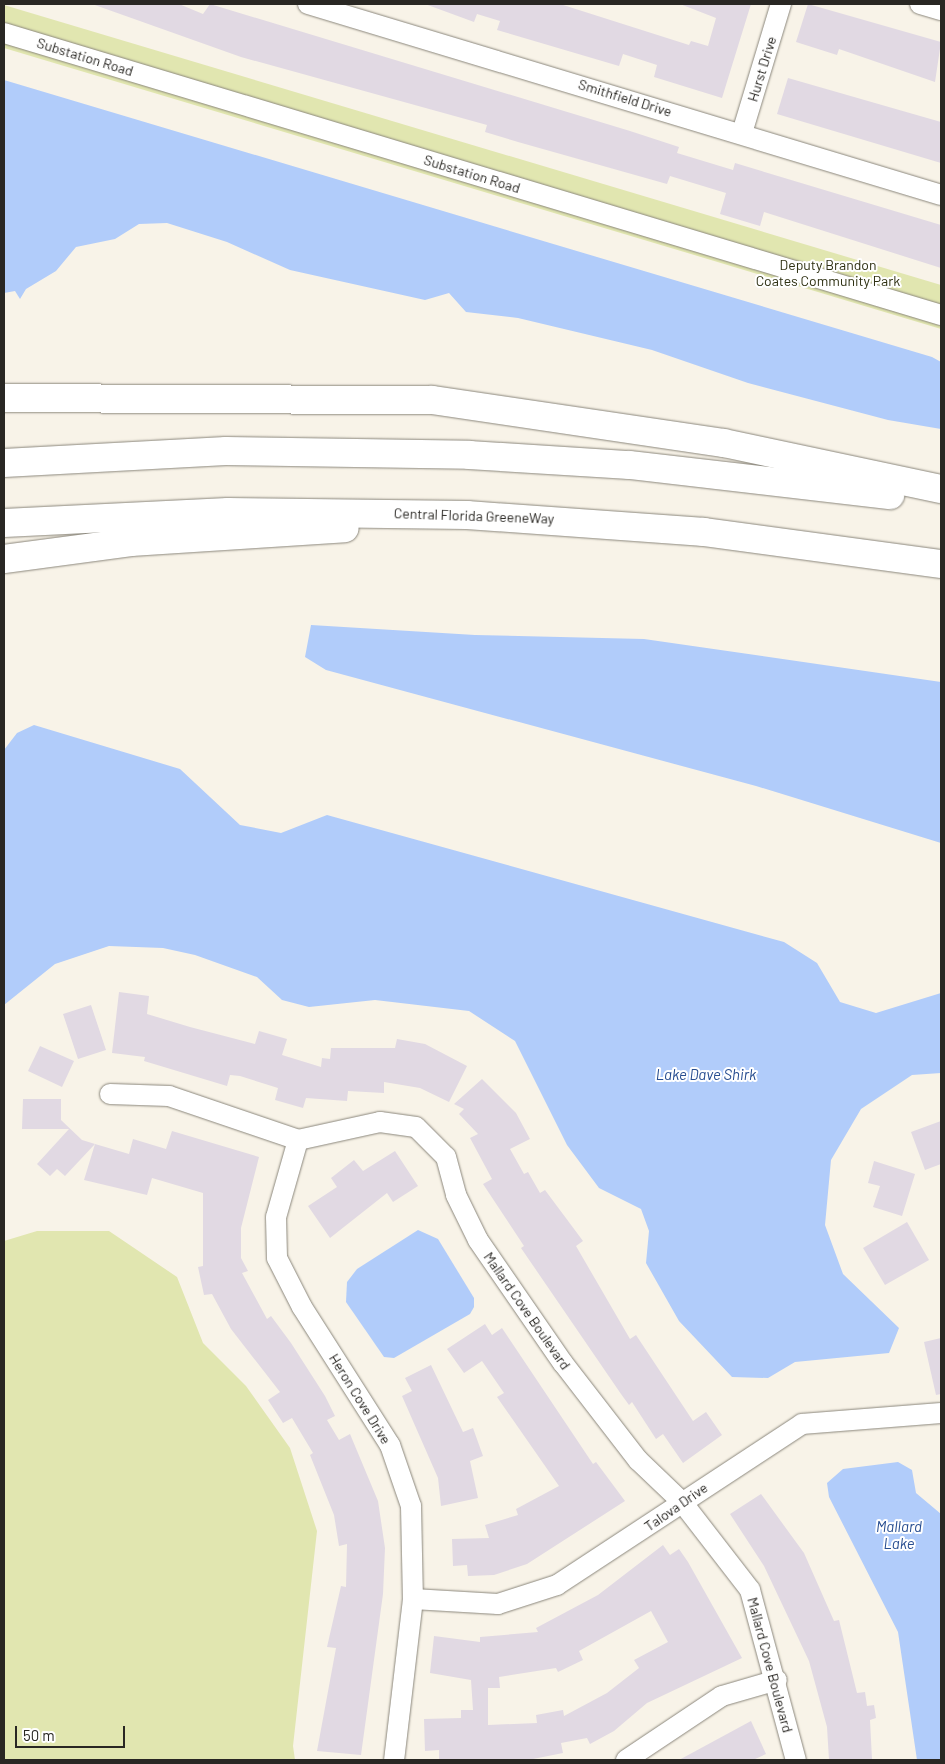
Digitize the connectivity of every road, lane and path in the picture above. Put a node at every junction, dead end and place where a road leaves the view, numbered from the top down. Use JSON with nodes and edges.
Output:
{"nodes":[{"id":1,"x":308,"y":4,"type":"edge"},
{"id":2,"x":781,"y":4,"type":"edge"},
{"id":3,"x":920,"y":4,"type":"edge"},
{"id":4,"x":941,"y":10,"type":"edge"},
{"id":5,"x":4,"y":33,"type":"edge"},
{"id":6,"x":742,"y":133,"type":"junction"},
{"id":7,"x":941,"y":194,"type":"edge"},
{"id":8,"x":941,"y":315,"type":"edge"},
{"id":9,"x":4,"y":398,"type":"edge"},
{"id":10,"x":45,"y":398,"type":"junction"},
{"id":11,"x":4,"y":403,"type":"edge"},
{"id":12,"x":4,"y":463,"type":"edge"},
{"id":13,"x":941,"y":488,"type":"edge"},
{"id":14,"x":941,"y":504,"type":"edge"},
{"id":15,"x":4,"y":523,"type":"edge"},
{"id":16,"x":704,"y":532,"type":"junction"},
{"id":17,"x":4,"y":559,"type":"edge"},
{"id":18,"x":941,"y":564,"type":"edge"},
{"id":19,"x":110,"y":1094,"type":"dead end"},
{"id":20,"x":298,"y":1140,"type":"junction"},
{"id":21,"x":941,"y":1412,"type":"edge"},
{"id":22,"x":682,"y":1502,"type":"junction"},
{"id":23,"x":413,"y":1599,"type":"junction"},
{"id":24,"x":777,"y":1680,"type":"junction"},
{"id":25,"x":394,"y":1760,"type":"edge"},
{"id":26,"x":626,"y":1760,"type":"edge"},
{"id":27,"x":796,"y":1760,"type":"edge"}],
"edges":[{"from":1,"to":6,"type":"street","name":"Smithfield Drive"},
{"from":2,"to":6,"type":"street","name":"Hurst Drive"},
{"from":3,"to":4,"type":"street"},
{"from":5,"to":8,"type":"street","name":"Substation Road"},
{"from":6,"to":7,"type":"street","name":"Smithfield Drive"},
{"from":9,"to":10,"type":"highway"},
{"from":10,"to":11,"type":"highway"},
{"from":10,"to":13,"type":"highway"},
{"from":12,"to":14,"type":"highway"},
{"from":15,"to":16,"type":"highway","name":"Central Florida GreeneWay"},
{"from":16,"to":17,"type":"highway"},
{"from":16,"to":18,"type":"highway","name":"Central Florida GreeneWay"},
{"from":19,"to":20,"type":"street"},
{"from":20,"to":22,"type":"street","name":"Mallard Cove Boulevard"},
{"from":20,"to":23,"type":"street","name":"Heron Cove Drive"},
{"from":21,"to":22,"type":"street","name":"Talova Drive"},
{"from":22,"to":23,"type":"street","name":"Talova Drive"},
{"from":22,"to":24,"type":"street","name":"Mallard Cove Boulevard"},
{"from":23,"to":25,"type":"street","name":"Heron Cove Drive"},
{"from":24,"to":26,"type":"street"},
{"from":24,"to":27,"type":"street","name":"Mallard Cove Boulevard"}]}
